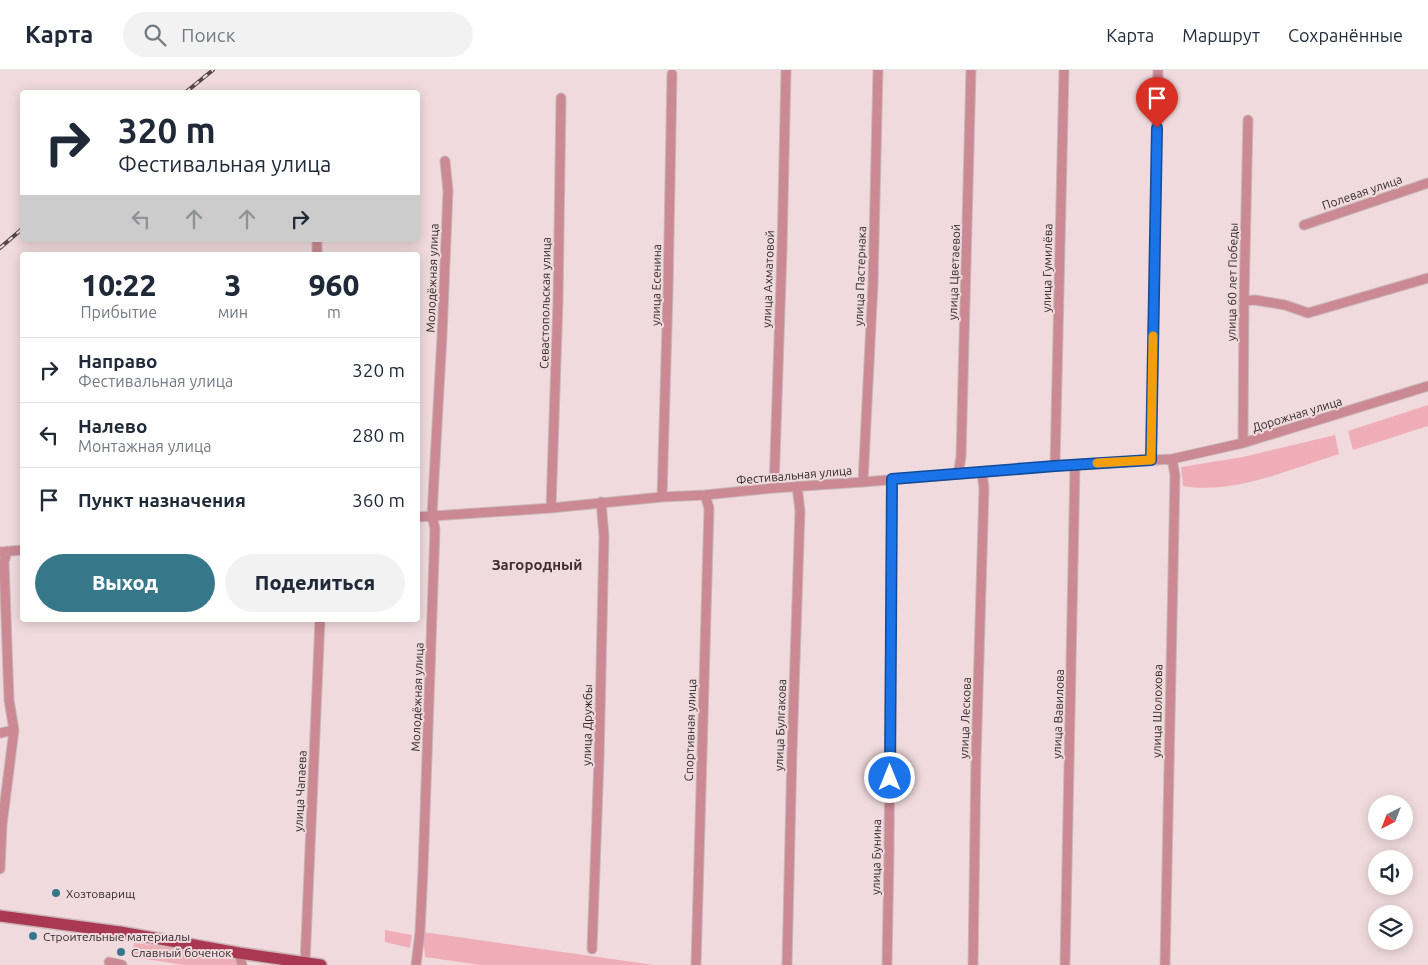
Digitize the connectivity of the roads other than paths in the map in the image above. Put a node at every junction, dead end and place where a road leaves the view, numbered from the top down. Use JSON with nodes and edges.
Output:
{"nodes":[{"id":1,"x":786,"y":70,"type":"edge"},
{"id":2,"x":878,"y":70,"type":"edge"},
{"id":3,"x":971,"y":70,"type":"edge"},
{"id":4,"x":1064,"y":70,"type":"edge"},
{"id":5,"x":1158,"y":70,"type":"edge"},
{"id":6,"x":672,"y":74,"type":"dead end"},
{"id":7,"x":561,"y":98,"type":"dead end"},
{"id":8,"x":1248,"y":120,"type":"dead end"},
{"id":9,"x":445,"y":161,"type":"dead end"},
{"id":10,"x":1428,"y":183,"type":"edge"},
{"id":11,"x":1304,"y":225,"type":"dead end"},
{"id":12,"x":1428,"y":278,"type":"edge"},
{"id":13,"x":1244,"y":302,"type":"junction"},
{"id":14,"x":1428,"y":386,"type":"edge"},
{"id":15,"x":1242,"y":443,"type":"junction"},
{"id":16,"x":1172,"y":458,"type":"junction"},
{"id":17,"x":1151,"y":460,"type":"junction"},
{"id":18,"x":1075,"y":465,"type":"junction"},
{"id":19,"x":1055,"y":466,"type":"junction"},
{"id":20,"x":982,"y":473,"type":"junction"},
{"id":21,"x":958,"y":474,"type":"junction"},
{"id":22,"x":892,"y":479,"type":"junction"},
{"id":23,"x":863,"y":482,"type":"junction"},
{"id":24,"x":797,"y":486,"type":"junction"},
{"id":25,"x":774,"y":488,"type":"junction"},
{"id":26,"x":706,"y":495,"type":"junction"},
{"id":27,"x":662,"y":496,"type":"junction"},
{"id":28,"x":601,"y":502,"type":"junction"},
{"id":29,"x":551,"y":508,"type":"junction"},
{"id":30,"x":432,"y":515,"type":"junction"},
{"id":31,"x":420,"y":517,"type":"edge"},
{"id":32,"x":20,"y":550,"type":"edge"},
{"id":33,"x":4,"y":552,"type":"edge"},
{"id":34,"x":320,"y":622,"type":"edge"},
{"id":35,"x":14,"y":730,"type":"junction"},
{"id":36,"x":0,"y":733,"type":"edge"},
{"id":37,"x":0,"y":869,"type":"edge"},
{"id":38,"x":0,"y":916,"type":"edge"},
{"id":39,"x":592,"y":949,"type":"dead end"},
{"id":40,"x":239,"y":953,"type":"junction"},
{"id":41,"x":109,"y":962,"type":"dead end"},
{"id":42,"x":305,"y":963,"type":"junction"},
{"id":43,"x":122,"y":965,"type":"edge"},
{"id":44,"x":242,"y":965,"type":"edge"},
{"id":45,"x":322,"y":965,"type":"edge"},
{"id":46,"x":416,"y":965,"type":"edge"},
{"id":47,"x":696,"y":965,"type":"edge"},
{"id":48,"x":787,"y":965,"type":"edge"},
{"id":49,"x":887,"y":965,"type":"edge"},
{"id":50,"x":973,"y":965,"type":"edge"},
{"id":51,"x":1065,"y":965,"type":"edge"},
{"id":52,"x":1165,"y":965,"type":"edge"}],
"edges":[{"from":1,"to":25,"type":"street","name":"улица Ахматовой"},
{"from":2,"to":23,"type":"street","name":"улица Пастернака"},
{"from":3,"to":21,"type":"street","name":"улица Цветаевой"},
{"from":4,"to":19,"type":"street","name":"улица Гумилёва"},
{"from":5,"to":17,"type":"street"},
{"from":6,"to":27,"type":"street","name":"улица Есенина"},
{"from":7,"to":29,"type":"street","name":"Севастопольская улица"},
{"from":8,"to":13,"type":"street","name":"улица 60 лет Победы"},
{"from":9,"to":30,"type":"street","name":"Молодёжная улица"},
{"from":10,"to":11,"type":"street","name":"Полевая улица"},
{"from":12,"to":13,"type":"street"},
{"from":13,"to":15,"type":"street","name":"улица 60 лет Победы"},
{"from":14,"to":15,"type":"street","name":"Дорожная улица"},
{"from":15,"to":16,"type":"street","name":"Дорожная улица"},
{"from":16,"to":17,"type":"street","name":"Фестивальная улица"},
{"from":16,"to":52,"type":"street","name":"улица Шолохова"},
{"from":17,"to":18,"type":"street","name":"Фестивальная улица"},
{"from":18,"to":19,"type":"street","name":"Фестивальная улица"},
{"from":18,"to":51,"type":"street","name":"улица Вавилова"},
{"from":19,"to":20,"type":"street","name":"Фестивальная улица"},
{"from":20,"to":21,"type":"street","name":"Фестивальная улица"},
{"from":20,"to":50,"type":"street","name":"улица Лескова"},
{"from":21,"to":22,"type":"street","name":"Фестивальная улица"},
{"from":22,"to":23,"type":"street","name":"Фестивальная улица"},
{"from":22,"to":49,"type":"street","name":"улица Бунина"},
{"from":23,"to":24,"type":"street","name":"Фестивальная улица"},
{"from":24,"to":25,"type":"street","name":"Фестивальная улица"},
{"from":24,"to":48,"type":"street","name":"улица Булгакова"},
{"from":25,"to":26,"type":"street","name":"Фестивальная улица"},
{"from":26,"to":27,"type":"street","name":"Фестивальная улица"},
{"from":26,"to":47,"type":"street","name":"Спортивная улица"},
{"from":27,"to":28,"type":"street","name":"Фестивальная улица"},
{"from":28,"to":29,"type":"street","name":"Фестивальная улица"},
{"from":28,"to":39,"type":"street","name":"улица Дружбы"},
{"from":29,"to":30,"type":"street","name":"Фестивальная улица"},
{"from":30,"to":31,"type":"street","name":"Фестивальная улица"},
{"from":30,"to":46,"type":"street","name":"Молодёжная улица"},
{"from":32,"to":33,"type":"street"},
{"from":33,"to":35,"type":"street"},
{"from":34,"to":42,"type":"street","name":"улица Чапаева"},
{"from":35,"to":36,"type":"street"},
{"from":35,"to":37,"type":"street"},
{"from":38,"to":40,"type":"main road"},
{"from":40,"to":42,"type":"main road"},
{"from":40,"to":44,"type":"street"},
{"from":41,"to":43,"type":"street"},
{"from":42,"to":45,"type":"main road"}]}
